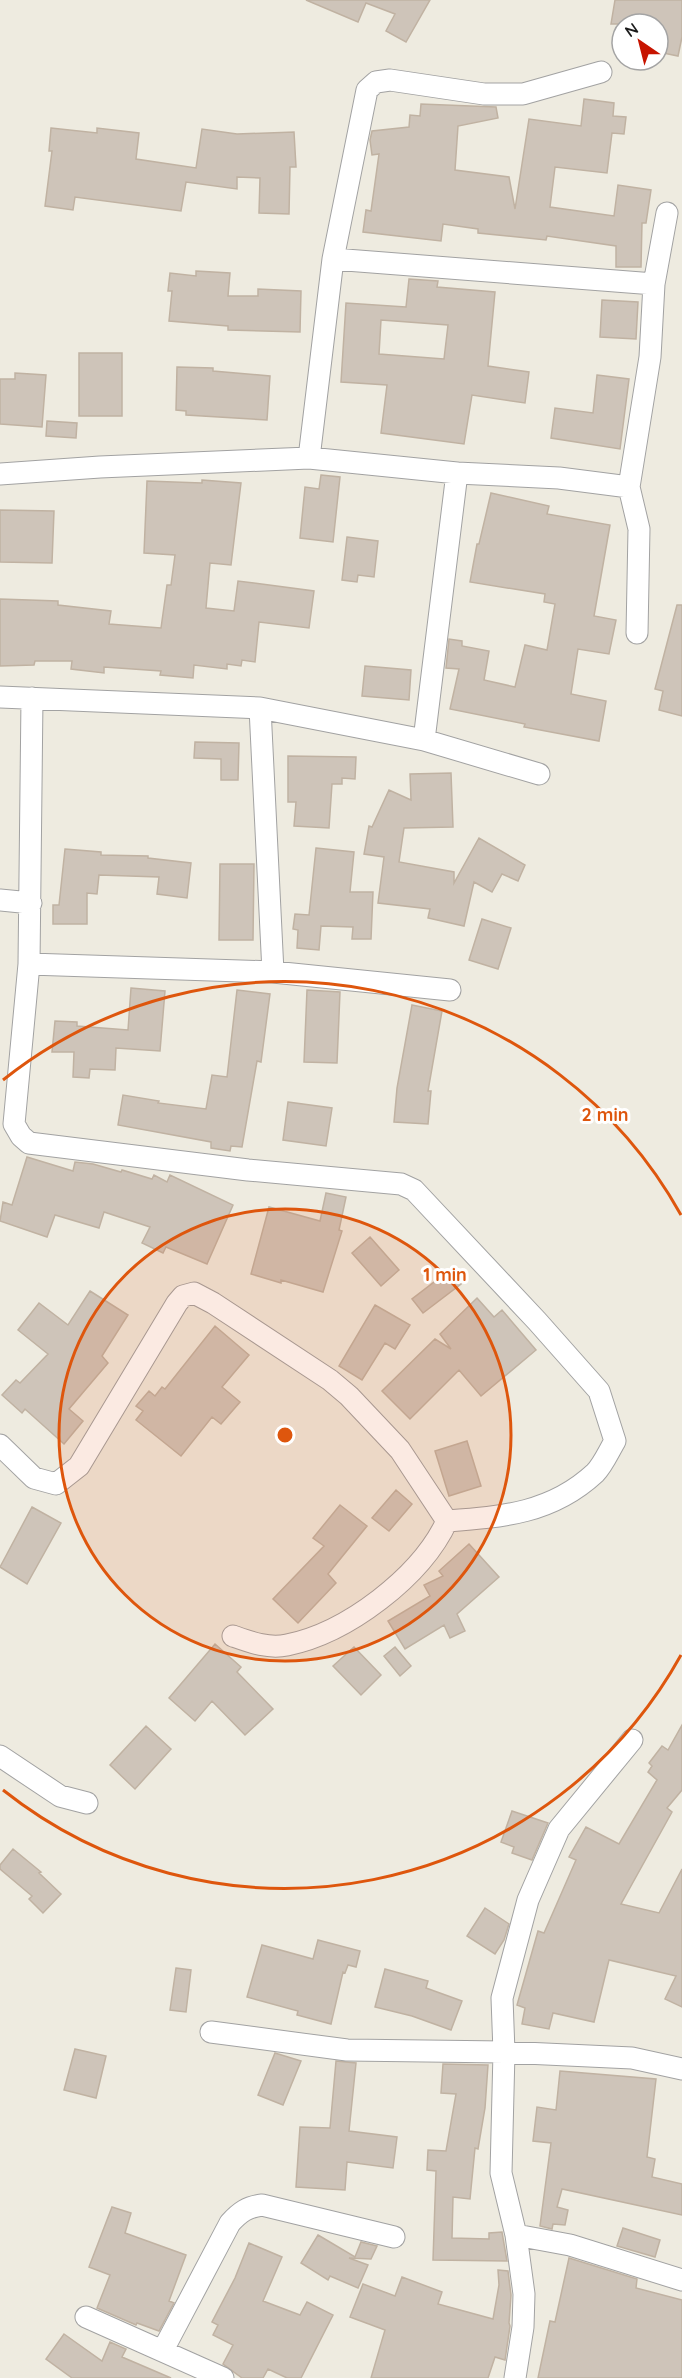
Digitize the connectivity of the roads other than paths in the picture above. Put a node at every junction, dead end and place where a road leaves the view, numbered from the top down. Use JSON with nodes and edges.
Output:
{"nodes":[{"id":1,"x":601,"y":72,"type":"dead end"},
{"id":2,"x":667,"y":213,"type":"dead end"},
{"id":3,"x":333,"y":259,"type":"junction"},
{"id":4,"x":654,"y":284,"type":"junction"},
{"id":5,"x":309,"y":458,"type":"junction"},
{"id":6,"x":457,"y":473,"type":"junction"},
{"id":7,"x":0,"y":474,"type":"edge"},
{"id":8,"x":629,"y":487,"type":"junction"},
{"id":9,"x":637,"y":633,"type":"dead end"},
{"id":10,"x":0,"y":697,"type":"edge"},
{"id":11,"x":32,"y":698,"type":"junction"},
{"id":12,"x":260,"y":708,"type":"junction"},
{"id":13,"x":424,"y":740,"type":"junction"},
{"id":14,"x":539,"y":774,"type":"dead end"},
{"id":15,"x":0,"y":900,"type":"edge"},
{"id":16,"x":31,"y":903,"type":"junction"},
{"id":17,"x":29,"y":964,"type":"junction"},
{"id":18,"x":273,"y":972,"type":"junction"},
{"id":19,"x":450,"y":990,"type":"dead end"},
{"id":20,"x":0,"y":1445,"type":"edge"},
{"id":21,"x":447,"y":1521,"type":"junction"},
{"id":22,"x":233,"y":1636,"type":"dead end"},
{"id":23,"x":632,"y":1740,"type":"dead end"},
{"id":24,"x":0,"y":1756,"type":"edge"},
{"id":25,"x":87,"y":1803,"type":"dead end"},
{"id":26,"x":211,"y":2032,"type":"dead end"},
{"id":27,"x":504,"y":2052,"type":"junction"},
{"id":28,"x":682,"y":2069,"type":"edge"},
{"id":29,"x":516,"y":2235,"type":"junction"},
{"id":30,"x":394,"y":2237,"type":"dead end"},
{"id":31,"x":682,"y":2280,"type":"edge"},
{"id":32,"x":86,"y":2317,"type":"dead end"},
{"id":33,"x":163,"y":2350,"type":"junction"},
{"id":34,"x":223,"y":2378,"type":"edge"},
{"id":35,"x":515,"y":2378,"type":"edge"}],
"edges":[{"from":1,"to":3,"type":"street"},
{"from":2,"to":4,"type":"street"},
{"from":3,"to":4,"type":"street"},
{"from":3,"to":5,"type":"street"},
{"from":4,"to":8,"type":"street"},
{"from":5,"to":6,"type":"street"},
{"from":5,"to":7,"type":"street"},
{"from":6,"to":8,"type":"street"},
{"from":6,"to":13,"type":"street"},
{"from":8,"to":9,"type":"street"},
{"from":10,"to":11,"type":"street"},
{"from":11,"to":12,"type":"street"},
{"from":11,"to":16,"type":"street"},
{"from":12,"to":13,"type":"street"},
{"from":12,"to":18,"type":"street"},
{"from":13,"to":14,"type":"street"},
{"from":15,"to":16,"type":"street"},
{"from":16,"to":17,"type":"street"},
{"from":17,"to":18,"type":"street"},
{"from":17,"to":21,"type":"street"},
{"from":18,"to":19,"type":"street"},
{"from":20,"to":21,"type":"street"},
{"from":21,"to":22,"type":"street"},
{"from":23,"to":27,"type":"street"},
{"from":24,"to":25,"type":"street"},
{"from":26,"to":27,"type":"street"},
{"from":27,"to":28,"type":"street"},
{"from":27,"to":29,"type":"street"},
{"from":29,"to":31,"type":"street"},
{"from":29,"to":35,"type":"street"},
{"from":30,"to":33,"type":"street"},
{"from":32,"to":33,"type":"street"},
{"from":33,"to":34,"type":"street"}]}
